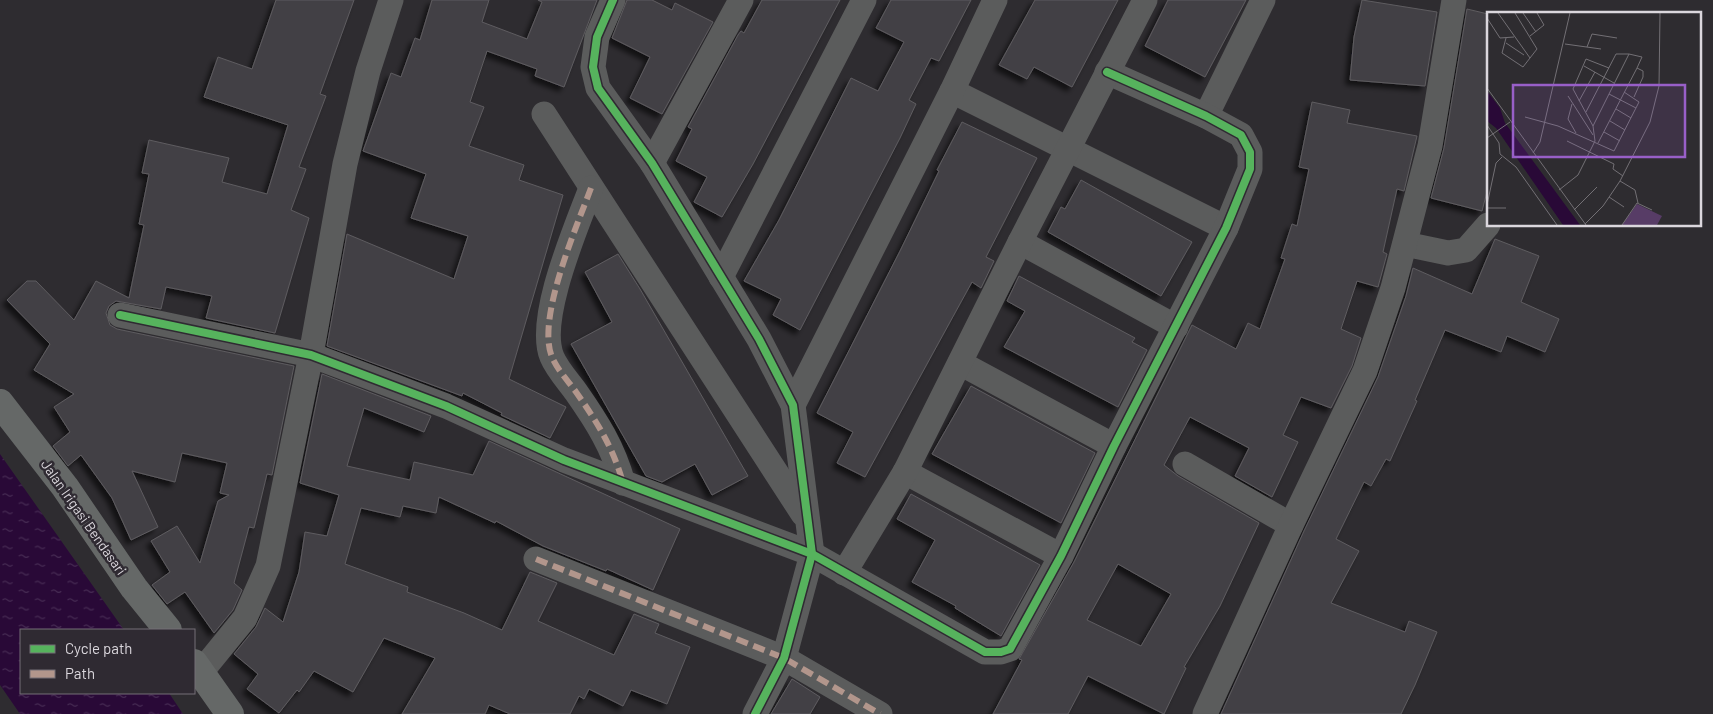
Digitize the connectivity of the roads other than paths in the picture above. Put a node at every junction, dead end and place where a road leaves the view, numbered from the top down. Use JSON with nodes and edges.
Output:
{"nodes":[{"id":1,"x":391,"y":0,"type":"edge"},
{"id":2,"x":613,"y":0,"type":"edge"},
{"id":3,"x":741,"y":0,"type":"edge"},
{"id":4,"x":864,"y":0,"type":"edge"},
{"id":5,"x":995,"y":0,"type":"edge"},
{"id":6,"x":1145,"y":0,"type":"edge"},
{"id":7,"x":1263,"y":0,"type":"edge"},
{"id":8,"x":1454,"y":0,"type":"edge"},
{"id":9,"x":1107,"y":72,"type":"junction"},
{"id":10,"x":952,"y":91,"type":"junction"},
{"id":11,"x":544,"y":114,"type":"dead end"},
{"id":12,"x":1206,"y":116,"type":"junction"},
{"id":13,"x":1067,"y":149,"type":"junction"},
{"id":14,"x":652,"y":163,"type":"junction"},
{"id":15,"x":591,"y":188,"type":"junction"},
{"id":16,"x":1487,"y":226,"type":"edge"},
{"id":17,"x":1226,"y":228,"type":"junction"},
{"id":18,"x":1020,"y":242,"type":"junction"},
{"id":19,"x":1405,"y":244,"type":"junction"},
{"id":20,"x":721,"y":277,"type":"junction"},
{"id":21,"x":120,"y":315,"type":"dead end"},
{"id":22,"x":1176,"y":327,"type":"junction"},
{"id":23,"x":311,"y":355,"type":"junction"},
{"id":24,"x":960,"y":363,"type":"junction"},
{"id":25,"x":0,"y":403,"type":"edge"},
{"id":26,"x":793,"y":405,"type":"junction"},
{"id":27,"x":1114,"y":446,"type":"junction"},
{"id":28,"x":1186,"y":464,"type":"dead end"},
{"id":29,"x":905,"y":472,"type":"junction"},
{"id":30,"x":623,"y":483,"type":"junction"},
{"id":31,"x":807,"y":520,"type":"junction"},
{"id":32,"x":1291,"y":525,"type":"junction"},
{"id":33,"x":812,"y":554,"type":"junction"},
{"id":34,"x":1061,"y":556,"type":"junction"},
{"id":35,"x":536,"y":559,"type":"dead end"},
{"id":36,"x":844,"y":573,"type":"junction"},
{"id":37,"x":167,"y":629,"type":"edge"},
{"id":38,"x":784,"y":658,"type":"junction"},
{"id":39,"x":197,"y":667,"type":"edge"},
{"id":40,"x":230,"y":714,"type":"edge"},
{"id":41,"x":755,"y":714,"type":"edge"},
{"id":42,"x":880,"y":714,"type":"edge"},
{"id":43,"x":1205,"y":714,"type":"edge"}],
"edges":[{"from":1,"to":23,"type":"street"},
{"from":2,"to":14,"type":"street"},
{"from":3,"to":14,"type":"street"},
{"from":4,"to":20,"type":"street"},
{"from":5,"to":10,"type":"street"},
{"from":6,"to":9,"type":"street"},
{"from":7,"to":12,"type":"street"},
{"from":8,"to":19,"type":"street"},
{"from":9,"to":12,"type":"street"},
{"from":9,"to":13,"type":"street"},
{"from":10,"to":13,"type":"street"},
{"from":10,"to":26,"type":"street"},
{"from":11,"to":15,"type":"street"},
{"from":12,"to":17,"type":"street"},
{"from":13,"to":17,"type":"street"},
{"from":13,"to":18,"type":"street"},
{"from":14,"to":20,"type":"street"},
{"from":15,"to":30,"type":"street"},
{"from":15,"to":31,"type":"street"},
{"from":16,"to":19,"type":"street"},
{"from":17,"to":22,"type":"street"},
{"from":18,"to":22,"type":"street"},
{"from":18,"to":24,"type":"street"},
{"from":19,"to":32,"type":"street"},
{"from":20,"to":26,"type":"street"},
{"from":21,"to":23,"type":"street"},
{"from":22,"to":27,"type":"street"},
{"from":23,"to":30,"type":"street"},
{"from":23,"to":39,"type":"street"},
{"from":24,"to":27,"type":"street"},
{"from":24,"to":29,"type":"street"},
{"from":25,"to":37,"type":"street","name":"Jalan Irigasi Bendasari"},
{"from":26,"to":31,"type":"street"},
{"from":27,"to":34,"type":"street"},
{"from":28,"to":32,"type":"street"},
{"from":29,"to":34,"type":"street"},
{"from":29,"to":36,"type":"street"},
{"from":30,"to":33,"type":"street"},
{"from":31,"to":33,"type":"street"},
{"from":32,"to":43,"type":"street"},
{"from":33,"to":36,"type":"street"},
{"from":33,"to":38,"type":"street"},
{"from":34,"to":36,"type":"street"},
{"from":35,"to":38,"type":"street"},
{"from":38,"to":41,"type":"street"},
{"from":38,"to":42,"type":"street"},
{"from":39,"to":40,"type":"street"}]}
